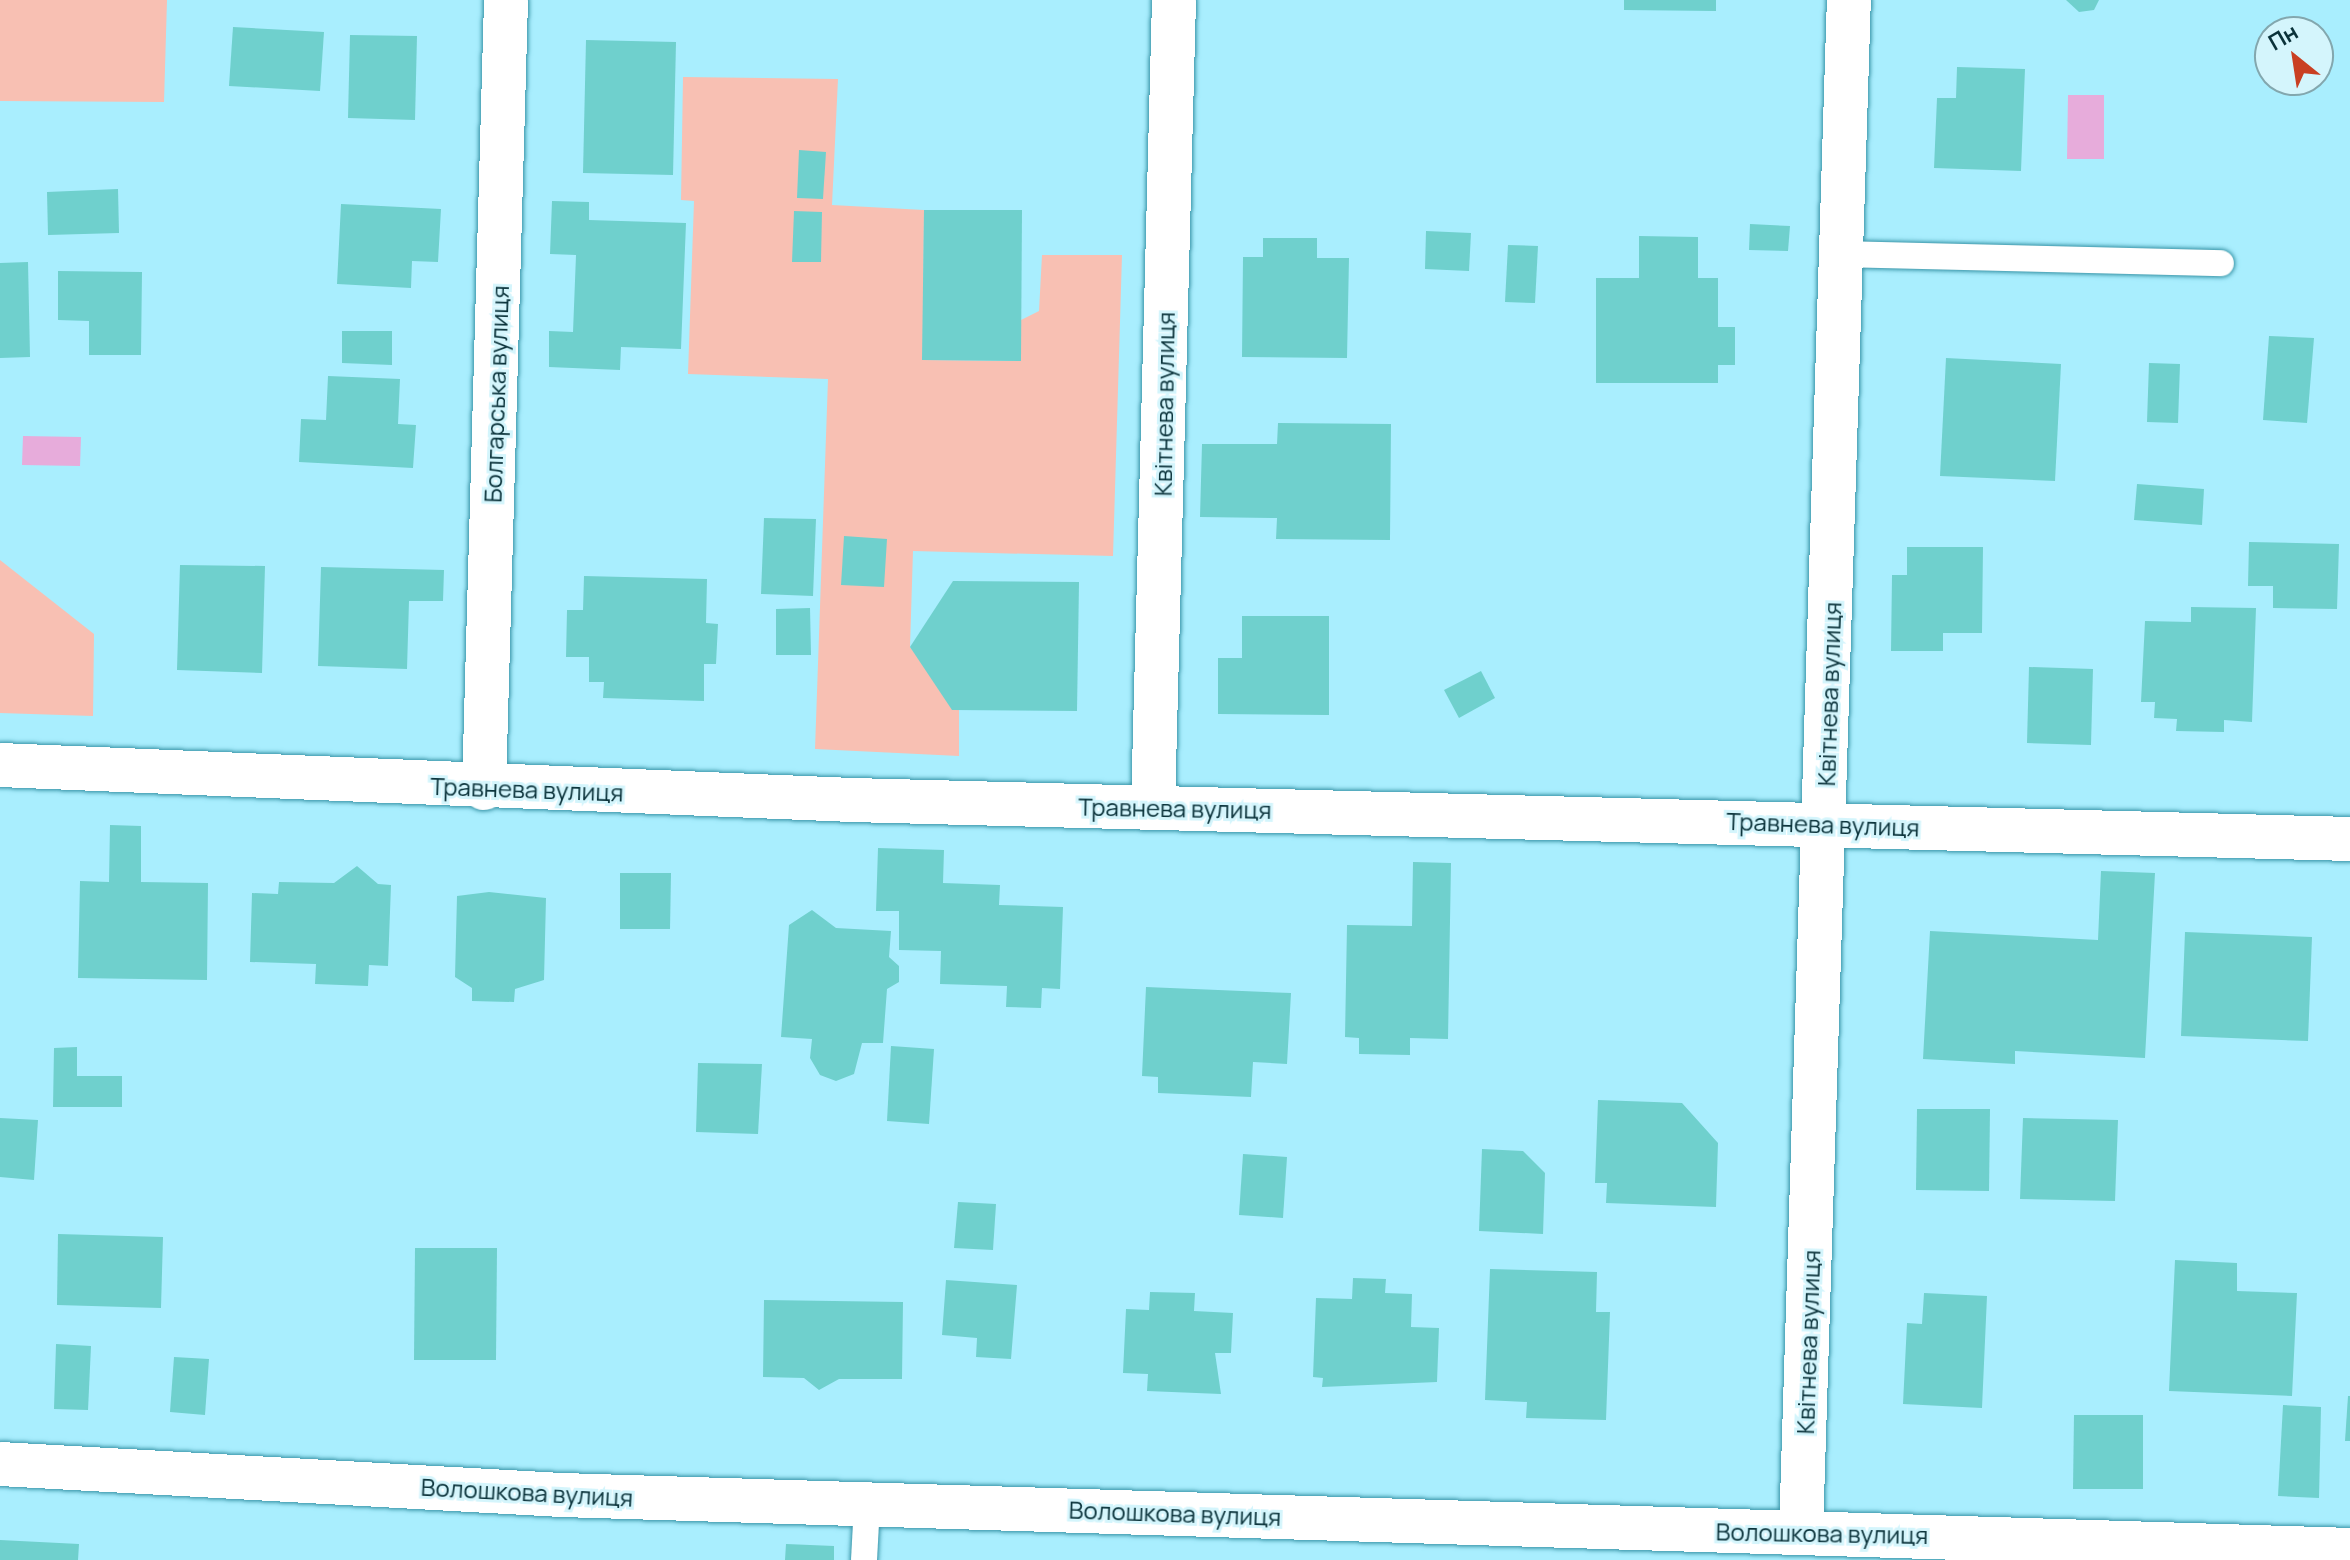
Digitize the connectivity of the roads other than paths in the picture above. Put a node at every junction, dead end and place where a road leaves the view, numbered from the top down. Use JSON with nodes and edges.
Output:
{"nodes":[{"id":1,"x":506,"y":0,"type":"edge"},
{"id":2,"x":1174,"y":0,"type":"edge"},
{"id":3,"x":1849,"y":0,"type":"edge"},
{"id":4,"x":1842,"y":254,"type":"junction"},
{"id":5,"x":2221,"y":263,"type":"dead end"},
{"id":6,"x":0,"y":765,"type":"edge"},
{"id":7,"x":484,"y":788,"type":"junction"},
{"id":8,"x":1153,"y":807,"type":"junction"},
{"id":9,"x":1825,"y":824,"type":"junction"},
{"id":10,"x":2350,"y":839,"type":"edge"},
{"id":11,"x":0,"y":1464,"type":"edge"},
{"id":12,"x":867,"y":1504,"type":"junction"},
{"id":13,"x":1801,"y":1532,"type":"junction"},
{"id":14,"x":2350,"y":1550,"type":"edge"},
{"id":15,"x":864,"y":1560,"type":"edge"}],
"edges":[{"from":1,"to":7,"type":"street","name":"Болгарська вулиця"},
{"from":2,"to":8,"type":"street","name":"Квітнева вулиця"},
{"from":3,"to":4,"type":"street","name":"Квітнева вулиця"},
{"from":4,"to":5,"type":"lane"},
{"from":4,"to":9,"type":"street","name":"Квітнева вулиця"},
{"from":6,"to":7,"type":"street","name":"Травнева вулиця"},
{"from":7,"to":8,"type":"street","name":"Травнева вулиця"},
{"from":8,"to":9,"type":"street","name":"Травнева вулиця"},
{"from":9,"to":10,"type":"street","name":"Травнева вулиця"},
{"from":9,"to":13,"type":"street","name":"Квітнева вулиця"},
{"from":11,"to":12,"type":"street","name":"Волошкова вулиця"},
{"from":12,"to":13,"type":"street","name":"Волошкова вулиця"},
{"from":12,"to":15,"type":"lane"},
{"from":13,"to":14,"type":"street","name":"Волошкова вулиця"}]}
